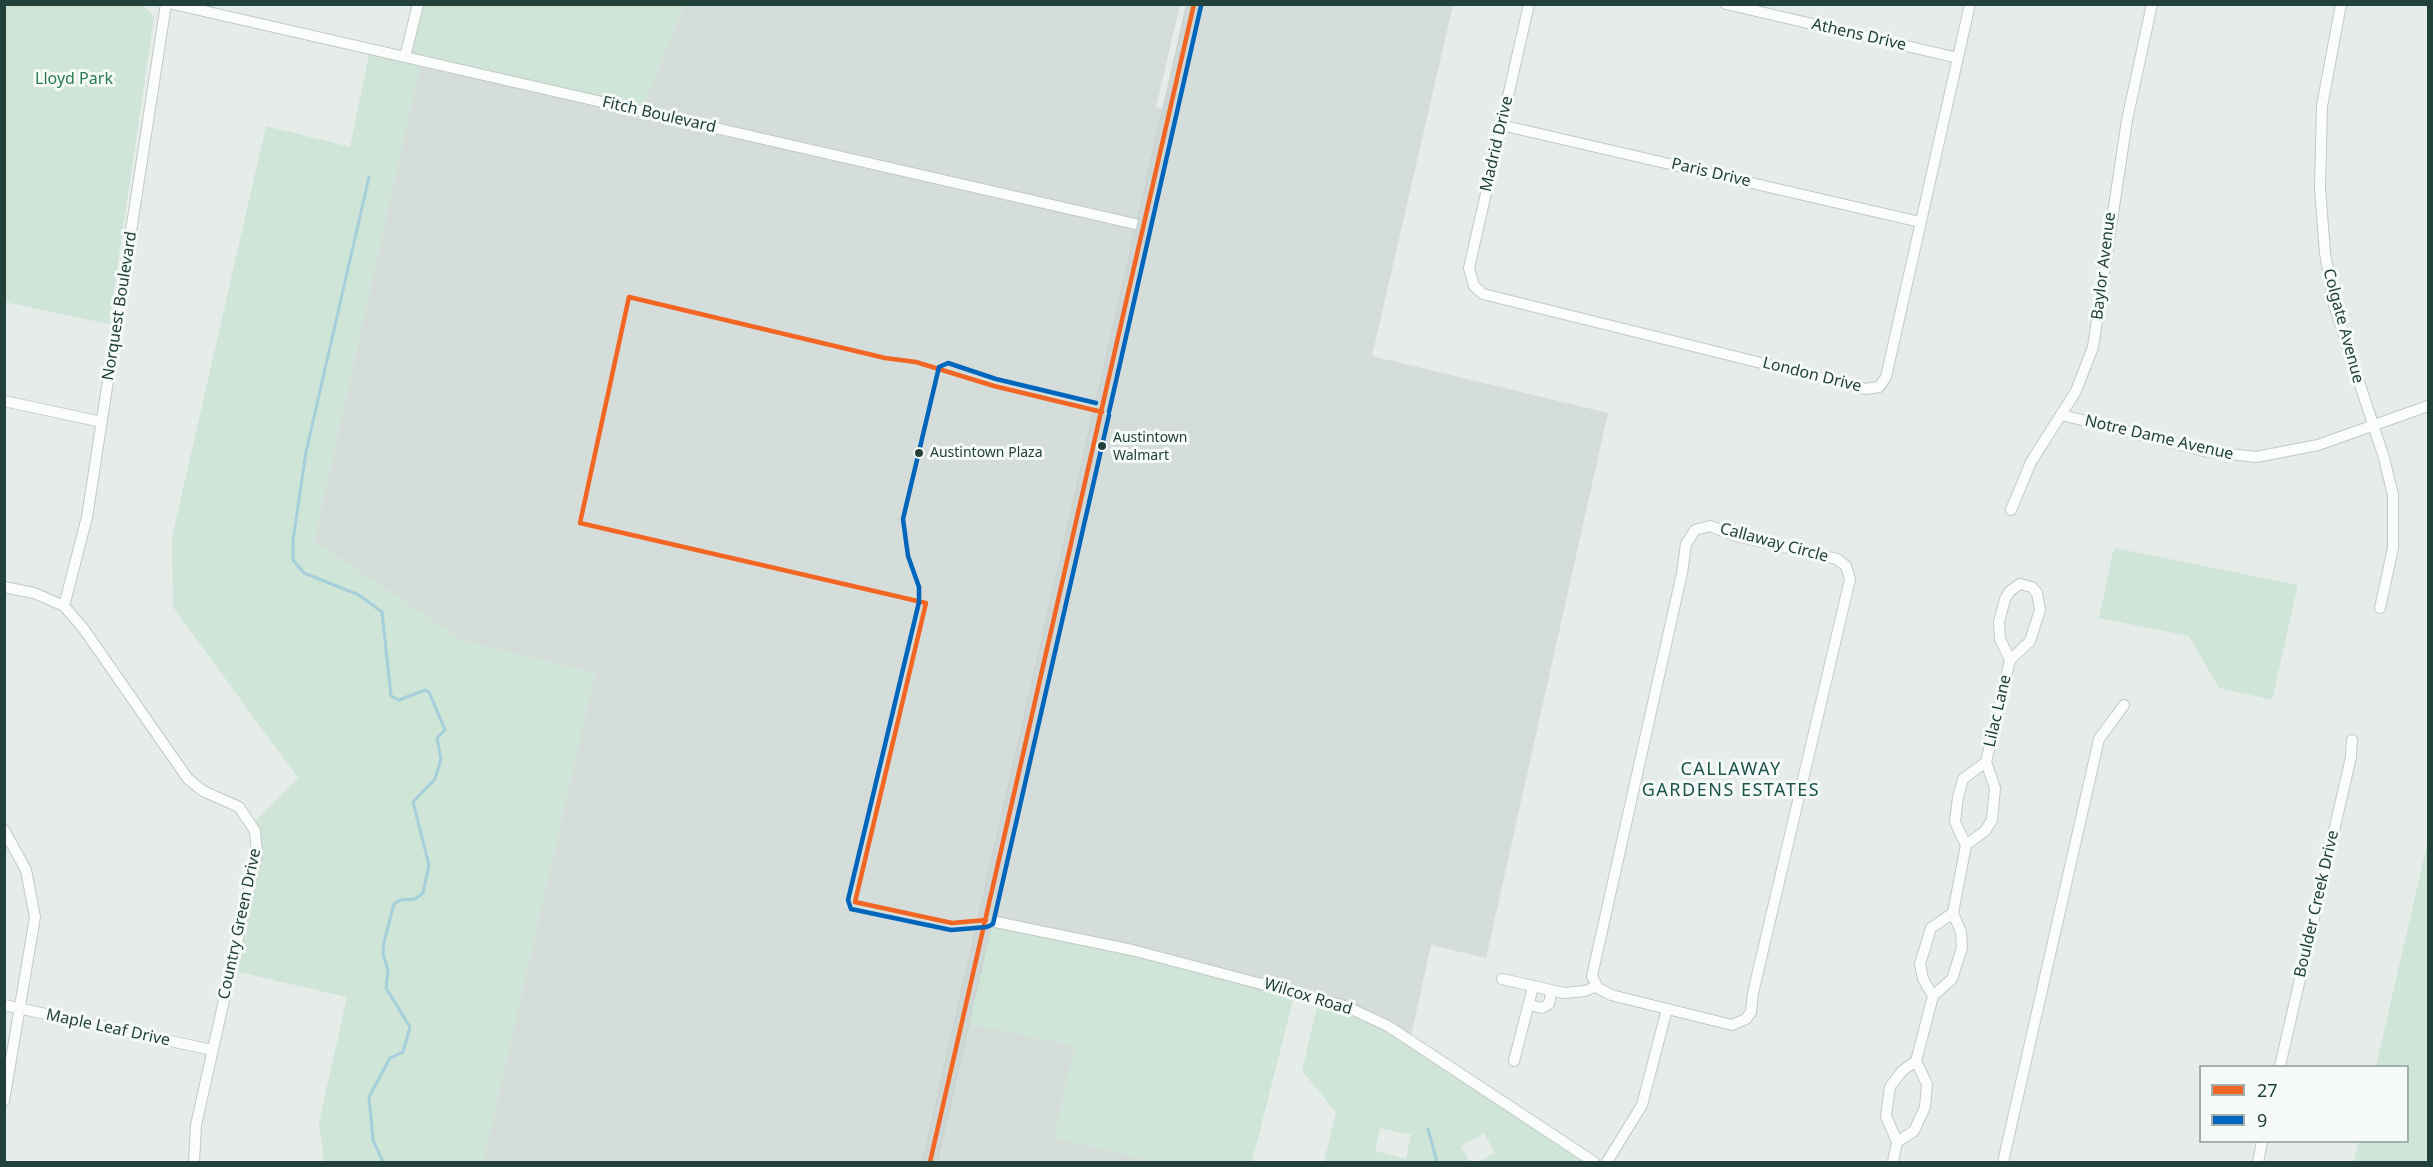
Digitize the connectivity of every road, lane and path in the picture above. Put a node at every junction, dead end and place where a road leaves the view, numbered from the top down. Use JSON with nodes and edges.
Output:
{"nodes":[{"id":1,"x":166,"y":4,"type":"edge"},
{"id":2,"x":173,"y":4,"type":"edge"},
{"id":3,"x":418,"y":4,"type":"edge"},
{"id":4,"x":1194,"y":4,"type":"edge"},
{"id":5,"x":1529,"y":4,"type":"edge"},
{"id":6,"x":1726,"y":4,"type":"edge"},
{"id":7,"x":1970,"y":4,"type":"edge"},
{"id":8,"x":2152,"y":4,"type":"edge"},
{"id":9,"x":2341,"y":4,"type":"edge"},
{"id":10,"x":405,"y":57,"type":"junction"},
{"id":11,"x":1958,"y":58,"type":"junction"},
{"id":12,"x":1501,"y":126,"type":"junction"},
{"id":13,"x":1920,"y":222,"type":"junction"},
{"id":14,"x":1144,"y":226,"type":"junction"},
{"id":15,"x":1472,"y":283,"type":"joint"},
{"id":16,"x":4,"y":401,"type":"edge"},
{"id":17,"x":2428,"y":406,"type":"edge"},
{"id":18,"x":2062,"y":415,"type":"junction"},
{"id":19,"x":102,"y":422,"type":"junction"},
{"id":20,"x":2372,"y":426,"type":"junction"},
{"id":21,"x":2011,"y":510,"type":"dead end"},
{"id":22,"x":4,"y":587,"type":"edge"},
{"id":23,"x":64,"y":606,"type":"junction"},
{"id":24,"x":2380,"y":608,"type":"dead end"},
{"id":25,"x":2010,"y":660,"type":"junction"},
{"id":26,"x":2124,"y":705,"type":"dead end"},
{"id":27,"x":2352,"y":740,"type":"dead end"},
{"id":28,"x":1986,"y":762,"type":"junction"},
{"id":29,"x":4,"y":830,"type":"edge"},
{"id":30,"x":1966,"y":845,"type":"junction"},
{"id":31,"x":1953,"y":913,"type":"junction"},
{"id":32,"x":986,"y":920,"type":"junction"},
{"id":33,"x":1502,"y":979,"type":"dead end"},
{"id":34,"x":1597,"y":986,"type":"junction"},
{"id":35,"x":1533,"y":987,"type":"junction"},
{"id":36,"x":1551,"y":992,"type":"junction"},
{"id":37,"x":1933,"y":996,"type":"junction"},
{"id":38,"x":4,"y":1005,"type":"edge"},
{"id":39,"x":1530,"y":1005,"type":"junction"},
{"id":40,"x":21,"y":1009,"type":"junction"},
{"id":41,"x":1667,"y":1009,"type":"junction"},
{"id":42,"x":212,"y":1050,"type":"junction"},
{"id":43,"x":1514,"y":1061,"type":"dead end"},
{"id":44,"x":1916,"y":1061,"type":"junction"},
{"id":45,"x":2280,"y":1065,"type":"edge"},
{"id":46,"x":4,"y":1101,"type":"edge"},
{"id":47,"x":1896,"y":1142,"type":"junction"},
{"id":48,"x":2262,"y":1143,"type":"edge"},
{"id":49,"x":194,"y":1162,"type":"edge"},
{"id":50,"x":930,"y":1162,"type":"edge"},
{"id":51,"x":1594,"y":1162,"type":"edge"},
{"id":52,"x":1607,"y":1162,"type":"edge"},
{"id":53,"x":1893,"y":1162,"type":"edge"},
{"id":54,"x":2003,"y":1162,"type":"edge"},
{"id":55,"x":2258,"y":1162,"type":"edge"}],
"edges":[{"from":1,"to":19,"type":"street","name":"Norquest Boulevard"},
{"from":2,"to":10,"type":"street","name":"Fitch Boulevard"},
{"from":3,"to":10,"type":"street"},
{"from":4,"to":14,"type":"main road"},
{"from":5,"to":12,"type":"street","name":"Madrid Drive"},
{"from":6,"to":11,"type":"street","name":"Athens Drive"},
{"from":7,"to":11,"type":"street","name":"London Drive"},
{"from":8,"to":18,"type":"street","name":"Baylor Avenue"},
{"from":9,"to":20,"type":"street","name":"Colgate Avenue"},
{"from":10,"to":14,"type":"street","name":"Fitch Boulevard"},
{"from":11,"to":13,"type":"street","name":"London Drive"},
{"from":12,"to":13,"type":"street","name":"Paris Drive"},
{"from":12,"to":15,"type":"street","name":"Madrid Drive"},
{"from":13,"to":15,"type":"street","name":"London Drive"},
{"from":14,"to":32,"type":"main road"},
{"from":16,"to":19,"type":"street"},
{"from":17,"to":20,"type":"street","name":"Notre Dame Avenue"},
{"from":18,"to":20,"type":"street","name":"Notre Dame Avenue"},
{"from":18,"to":21,"type":"street","name":"Baylor Avenue"},
{"from":19,"to":23,"type":"street","name":"Norquest Boulevard"},
{"from":20,"to":24,"type":"street","name":"Colgate Avenue"},
{"from":22,"to":23,"type":"street","name":"Country Green Drive"},
{"from":23,"to":42,"type":"street","name":"Country Green Drive"},
{"from":25,"to":25,"type":"street","name":"Lilac Lane"},
{"from":25,"to":28,"type":"street","name":"Lilac Lane"},
{"from":26,"to":54,"type":"street"},
{"from":27,"to":45,"type":"street","name":"Boulder Creek Drive"},
{"from":28,"to":30,"type":"street","name":"Lilac Lane"},
{"from":28,"to":30,"type":"street","name":"Lilac Lane"},
{"from":29,"to":40,"type":"street"},
{"from":30,"to":31,"type":"street"},
{"from":31,"to":37,"type":"street"},
{"from":31,"to":37,"type":"street"},
{"from":32,"to":50,"type":"main road"},
{"from":32,"to":51,"type":"street","name":"Wilcox Road"},
{"from":33,"to":35,"type":"street"},
{"from":34,"to":36,"type":"street"},
{"from":34,"to":41,"type":"street","name":"Callaway Circle"},
{"from":34,"to":41,"type":"street","name":"Callaway Circle"},
{"from":35,"to":36,"type":"street"},
{"from":35,"to":39,"type":"street"},
{"from":36,"to":39,"type":"street"},
{"from":37,"to":44,"type":"street"},
{"from":38,"to":40,"type":"street","name":"Maple Leaf Drive"},
{"from":39,"to":43,"type":"street"},
{"from":40,"to":42,"type":"street","name":"Maple Leaf Drive"},
{"from":40,"to":46,"type":"street"},
{"from":41,"to":52,"type":"street"},
{"from":42,"to":49,"type":"street","name":"Country Green Drive"},
{"from":44,"to":47,"type":"street"},
{"from":44,"to":47,"type":"street"},
{"from":47,"to":53,"type":"street"},
{"from":48,"to":55,"type":"street"}]}
